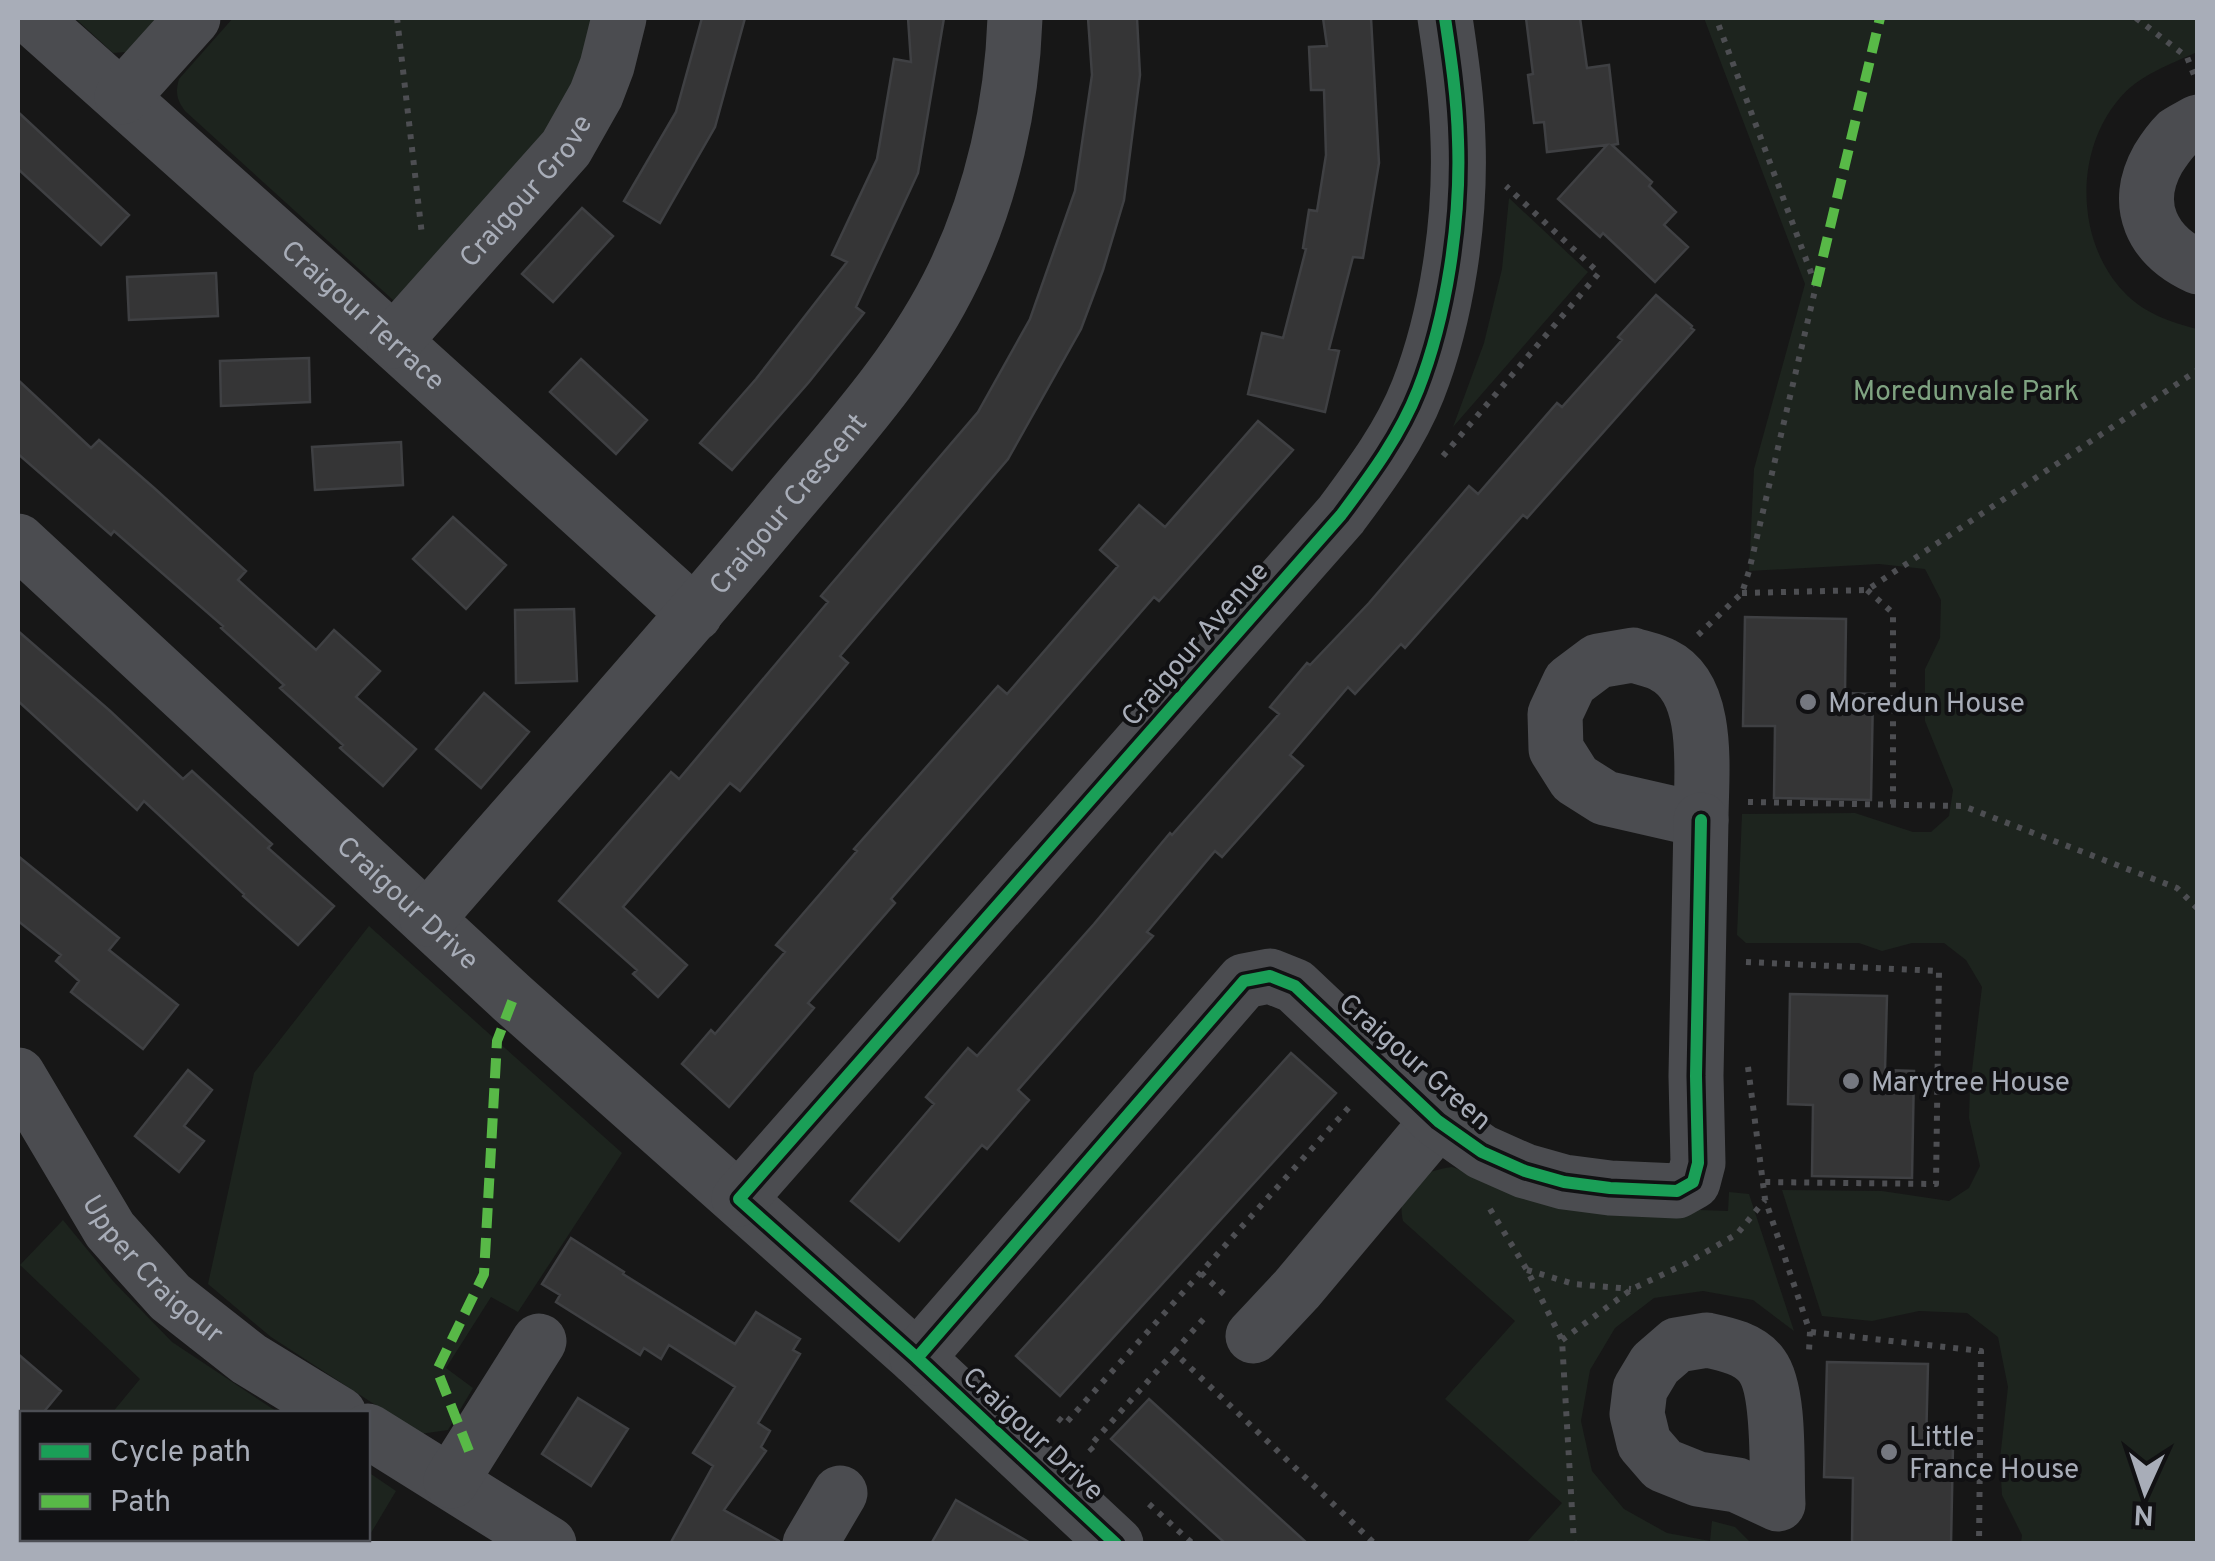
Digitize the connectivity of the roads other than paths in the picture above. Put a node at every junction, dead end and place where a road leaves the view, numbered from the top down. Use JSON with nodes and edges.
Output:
{"nodes":[{"id":1,"x":32,"y":18,"type":"edge"},
{"id":2,"x":193,"y":18,"type":"edge"},
{"id":3,"x":619,"y":18,"type":"edge"},
{"id":4,"x":1015,"y":18,"type":"edge"},
{"id":5,"x":1445,"y":18,"type":"edge"},
{"id":6,"x":122,"y":97,"type":"junction"},
{"id":7,"x":2198,"y":122,"type":"edge"},
{"id":8,"x":2198,"y":268,"type":"edge"},
{"id":9,"x":394,"y":341,"type":"junction"},
{"id":10,"x":18,"y":541,"type":"edge"},
{"id":11,"x":694,"y":614,"type":"junction"},
{"id":12,"x":1701,"y":808,"type":"junction"},
{"id":13,"x":427,"y":919,"type":"junction"},
{"id":14,"x":18,"y":1075,"type":"edge"},
{"id":15,"x":1438,"y":1121,"type":"junction"},
{"id":16,"x":739,"y":1199,"type":"junction"},
{"id":17,"x":1253,"y":1336,"type":"dead end"},
{"id":18,"x":539,"y":1341,"type":"dead end"},
{"id":19,"x":917,"y":1358,"type":"junction"},
{"id":20,"x":334,"y":1411,"type":"edge"},
{"id":21,"x":370,"y":1432,"type":"edge"},
{"id":22,"x":451,"y":1481,"type":"junction"},
{"id":23,"x":840,"y":1493,"type":"dead end"},
{"id":24,"x":541,"y":1541,"type":"edge"},
{"id":25,"x":810,"y":1544,"type":"edge"},
{"id":26,"x":1116,"y":1544,"type":"edge"}],
"edges":[{"from":1,"to":6,"type":"street","name":"Craigour Terrace"},
{"from":2,"to":6,"type":"street"},
{"from":3,"to":9,"type":"street","name":"Craigour Grove"},
{"from":4,"to":11,"type":"street","name":"Craigour Crescent"},
{"from":5,"to":16,"type":"street","name":"Craigour Avenue"},
{"from":6,"to":9,"type":"street","name":"Craigour Terrace"},
{"from":7,"to":8,"type":"street"},
{"from":9,"to":11,"type":"street","name":"Craigour Terrace"},
{"from":10,"to":13,"type":"street","name":"Craigour Drive"},
{"from":11,"to":13,"type":"street","name":"Craigour Crescent"},
{"from":12,"to":12,"type":"street","name":"Craigour Green"},
{"from":12,"to":15,"type":"street","name":"Craigour Green"},
{"from":13,"to":16,"type":"street","name":"Craigour Drive"},
{"from":14,"to":20,"type":"street","name":"Upper Craigour"},
{"from":15,"to":17,"type":"street"},
{"from":15,"to":19,"type":"street","name":"Craigour Green"},
{"from":16,"to":19,"type":"street","name":"Craigour Drive"},
{"from":18,"to":22,"type":"street"},
{"from":19,"to":26,"type":"street","name":"Craigour Drive"},
{"from":21,"to":22,"type":"street"},
{"from":22,"to":24,"type":"street"},
{"from":23,"to":25,"type":"street"}]}
